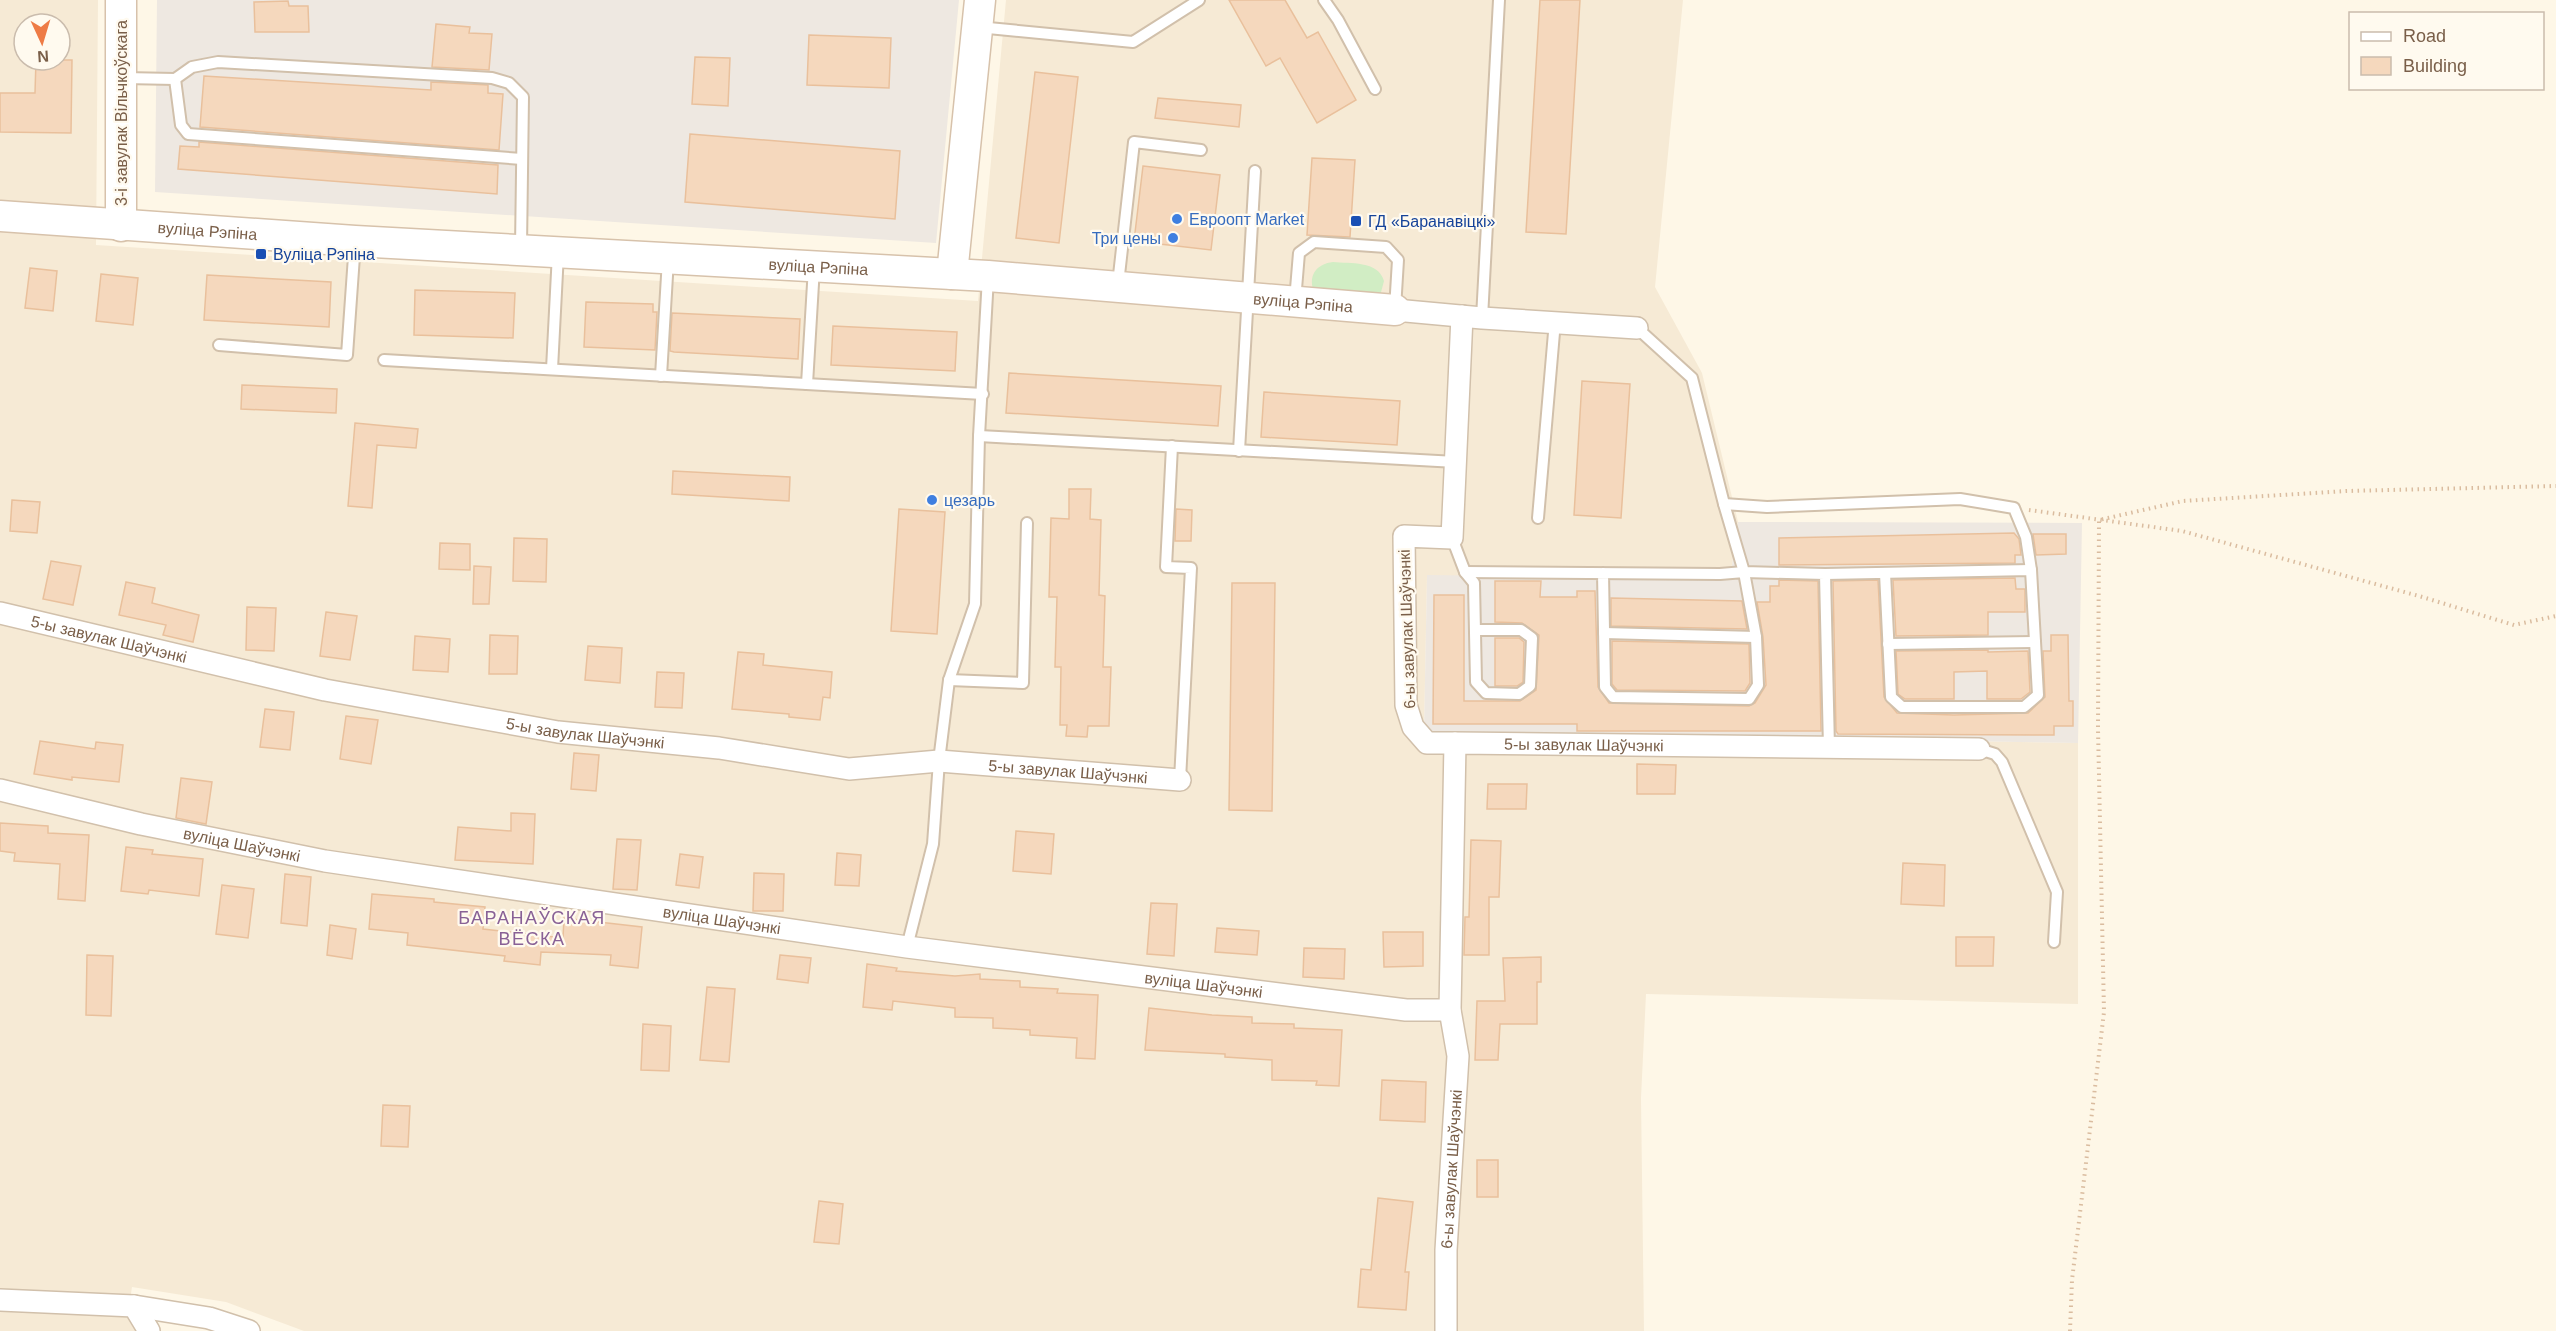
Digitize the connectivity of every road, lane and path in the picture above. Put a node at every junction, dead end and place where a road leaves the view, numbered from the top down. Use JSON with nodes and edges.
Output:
{"nodes":[{"id":1,"x":121,"y":0,"type":"edge"},
{"id":2,"x":1199,"y":0,"type":"edge"},
{"id":3,"x":1324,"y":0,"type":"edge"},
{"id":4,"x":1499,"y":0,"type":"edge"},
{"id":5,"x":979,"y":13,"type":"edge"},
{"id":6,"x":121,"y":78,"type":"junction"},
{"id":7,"x":175,"y":79,"type":"junction"},
{"id":8,"x":1375,"y":89,"type":"dead end"},
{"id":9,"x":1201,"y":150,"type":"dead end"},
{"id":10,"x":522,"y":159,"type":"junction"},
{"id":11,"x":1255,"y":171,"type":"dead end"},
{"id":12,"x":0,"y":216,"type":"edge"},
{"id":13,"x":121,"y":226,"type":"junction"},
{"id":14,"x":356,"y":241,"type":"junction"},
{"id":15,"x":521,"y":250,"type":"junction"},
{"id":16,"x":558,"y":252,"type":"junction"},
{"id":17,"x":668,"y":258,"type":"junction"},
{"id":18,"x":814,"y":266,"type":"junction"},
{"id":19,"x":952,"y":274,"type":"junction"},
{"id":20,"x":988,"y":276,"type":"junction"},
{"id":21,"x":1118,"y":287,"type":"junction"},
{"id":22,"x":1246,"y":298,"type":"junction"},
{"id":23,"x":1295,"y":301,"type":"junction"},
{"id":24,"x":1395,"y":310,"type":"junction"},
{"id":25,"x":1472,"y":317,"type":"junction"},
{"id":26,"x":1555,"y":321,"type":"junction"},
{"id":27,"x":1637,"y":328,"type":"joint"},
{"id":28,"x":219,"y":345,"type":"dead end"},
{"id":29,"x":384,"y":360,"type":"dead end"},
{"id":30,"x":552,"y":369,"type":"junction"},
{"id":31,"x":661,"y":376,"type":"junction"},
{"id":32,"x":807,"y":384,"type":"junction"},
{"id":33,"x":982,"y":394,"type":"junction"},
{"id":34,"x":979,"y":436,"type":"junction"},
{"id":35,"x":1172,"y":446,"type":"junction"},
{"id":36,"x":1239,"y":451,"type":"junction"},
{"id":37,"x":1456,"y":462,"type":"junction"},
{"id":38,"x":2556,"y":486,"type":"edge"},
{"id":39,"x":1724,"y":504,"type":"junction"},
{"id":40,"x":2014,"y":508,"type":"junction"},
{"id":41,"x":1538,"y":518,"type":"dead end"},
{"id":42,"x":2099,"y":519,"type":"junction"},
{"id":43,"x":1027,"y":523,"type":"dead end"},
{"id":44,"x":1452,"y":538,"type":"junction"},
{"id":45,"x":2031,"y":570,"type":"junction"},
{"id":46,"x":1466,"y":572,"type":"junction"},
{"id":47,"x":1744,"y":572,"type":"junction"},
{"id":48,"x":1603,"y":573,"type":"junction"},
{"id":49,"x":1885,"y":573,"type":"junction"},
{"id":50,"x":1825,"y":574,"type":"junction"},
{"id":51,"x":0,"y":614,"type":"edge"},
{"id":52,"x":2556,"y":616,"type":"edge"},
{"id":53,"x":1475,"y":630,"type":"junction"},
{"id":54,"x":1604,"y":633,"type":"junction"},
{"id":55,"x":1756,"y":637,"type":"junction"},
{"id":56,"x":2035,"y":642,"type":"junction"},
{"id":57,"x":1888,"y":644,"type":"junction"},
{"id":58,"x":949,"y":680,"type":"junction"},
{"id":59,"x":1455,"y":743,"type":"junction"},
{"id":60,"x":1829,"y":748,"type":"junction"},
{"id":61,"x":1979,"y":749,"type":"joint"},
{"id":62,"x":939,"y":761,"type":"junction"},
{"id":63,"x":1180,"y":780,"type":"joint"},
{"id":64,"x":0,"y":790,"type":"edge"},
{"id":65,"x":2054,"y":942,"type":"dead end"},
{"id":66,"x":907,"y":947,"type":"junction"},
{"id":67,"x":1450,"y":1010,"type":"junction"},
{"id":68,"x":0,"y":1300,"type":"edge"},
{"id":69,"x":134,"y":1306,"type":"junction"},
{"id":70,"x":149,"y":1331,"type":"edge"},
{"id":71,"x":249,"y":1331,"type":"edge"},
{"id":72,"x":1446,"y":1331,"type":"edge"},
{"id":73,"x":2070,"y":1331,"type":"edge"}],
"edges":[{"from":1,"to":6,"type":"street","name":"3-і завулак Вільчкоўскага"},
{"from":2,"to":5,"type":"lane"},
{"from":3,"to":8,"type":"lane"},
{"from":4,"to":25,"type":"lane"},
{"from":5,"to":19,"type":"street"},
{"from":6,"to":7,"type":"lane"},
{"from":6,"to":13,"type":"street","name":"3-і завулак Вільчкоўскага"},
{"from":7,"to":10,"type":"lane"},
{"from":7,"to":10,"type":"lane"},
{"from":9,"to":21,"type":"lane"},
{"from":10,"to":15,"type":"lane"},
{"from":11,"to":22,"type":"lane"},
{"from":12,"to":13,"type":"street","name":"вуліца Рэпіна"},
{"from":13,"to":14,"type":"street","name":"вуліца Рэпіна"},
{"from":14,"to":15,"type":"street","name":"вуліца Рэпіна"},
{"from":14,"to":28,"type":"lane"},
{"from":15,"to":16,"type":"street","name":"вуліца Рэпіна"},
{"from":16,"to":17,"type":"street","name":"вуліца Рэпіна"},
{"from":16,"to":30,"type":"lane"},
{"from":17,"to":18,"type":"street","name":"вуліца Рэпіна"},
{"from":17,"to":31,"type":"lane"},
{"from":18,"to":19,"type":"street","name":"вуліца Рэпіна"},
{"from":18,"to":32,"type":"lane"},
{"from":19,"to":20,"type":"street","name":"вуліца Рэпіна"},
{"from":20,"to":21,"type":"street","name":"вуліца Рэпіна"},
{"from":20,"to":33,"type":"lane"},
{"from":21,"to":22,"type":"street","name":"вуліца Рэпіна"},
{"from":22,"to":23,"type":"street","name":"вуліца Рэпіна"},
{"from":22,"to":36,"type":"lane"},
{"from":23,"to":24,"type":"street","name":"вуліца Рэпіна"},
{"from":23,"to":24,"type":"lane"},
{"from":24,"to":25,"type":"street","name":"вуліца Рэпіна"},
{"from":25,"to":26,"type":"street","name":"вуліца Рэпіна"},
{"from":25,"to":37,"type":"street"},
{"from":26,"to":27,"type":"street","name":"вуліца Рэпіна"},
{"from":26,"to":41,"type":"lane"},
{"from":27,"to":39,"type":"lane"},
{"from":29,"to":30,"type":"lane"},
{"from":30,"to":31,"type":"lane"},
{"from":31,"to":32,"type":"lane"},
{"from":32,"to":33,"type":"lane"},
{"from":33,"to":34,"type":"lane"},
{"from":34,"to":35,"type":"lane"},
{"from":34,"to":58,"type":"lane"},
{"from":35,"to":36,"type":"lane"},
{"from":35,"to":63,"type":"lane"},
{"from":36,"to":37,"type":"lane"},
{"from":37,"to":44,"type":"street"},
{"from":38,"to":42,"type":"path"},
{"from":39,"to":40,"type":"lane"},
{"from":39,"to":47,"type":"lane"},
{"from":40,"to":42,"type":"path"},
{"from":40,"to":45,"type":"lane"},
{"from":42,"to":52,"type":"path"},
{"from":42,"to":73,"type":"path"},
{"from":43,"to":58,"type":"lane"},
{"from":44,"to":46,"type":"lane"},
{"from":44,"to":59,"type":"street","name":"6-ы завулак Шаўчэнкі"},
{"from":45,"to":49,"type":"lane"},
{"from":45,"to":56,"type":"lane"},
{"from":46,"to":48,"type":"lane"},
{"from":46,"to":53,"type":"lane"},
{"from":47,"to":48,"type":"lane"},
{"from":47,"to":50,"type":"lane"},
{"from":47,"to":55,"type":"lane"},
{"from":48,"to":54,"type":"lane"},
{"from":49,"to":50,"type":"lane"},
{"from":49,"to":57,"type":"lane"},
{"from":50,"to":60,"type":"lane"},
{"from":51,"to":62,"type":"street","name":"5-ы завулак Шаўчэнкі"},
{"from":53,"to":53,"type":"lane"},
{"from":54,"to":55,"type":"lane"},
{"from":54,"to":55,"type":"lane"},
{"from":56,"to":57,"type":"lane"},
{"from":56,"to":57,"type":"lane"},
{"from":58,"to":62,"type":"lane"},
{"from":59,"to":60,"type":"street","name":"5-ы завулак Шаўчэнкі"},
{"from":59,"to":67,"type":"street"},
{"from":60,"to":61,"type":"street","name":"5-ы завулак Шаўчэнкі"},
{"from":61,"to":65,"type":"lane"},
{"from":62,"to":63,"type":"street","name":"5-ы завулак Шаўчэнкі"},
{"from":62,"to":66,"type":"lane"},
{"from":64,"to":66,"type":"street","name":"вуліца Шаўчэнкі"},
{"from":66,"to":67,"type":"street","name":"вуліца Шаўчэнкі"},
{"from":67,"to":72,"type":"street","name":"6-ы завулак Шаўчэнкі"},
{"from":68,"to":69,"type":"street"},
{"from":69,"to":70,"type":"street"},
{"from":69,"to":71,"type":"street"}]}
